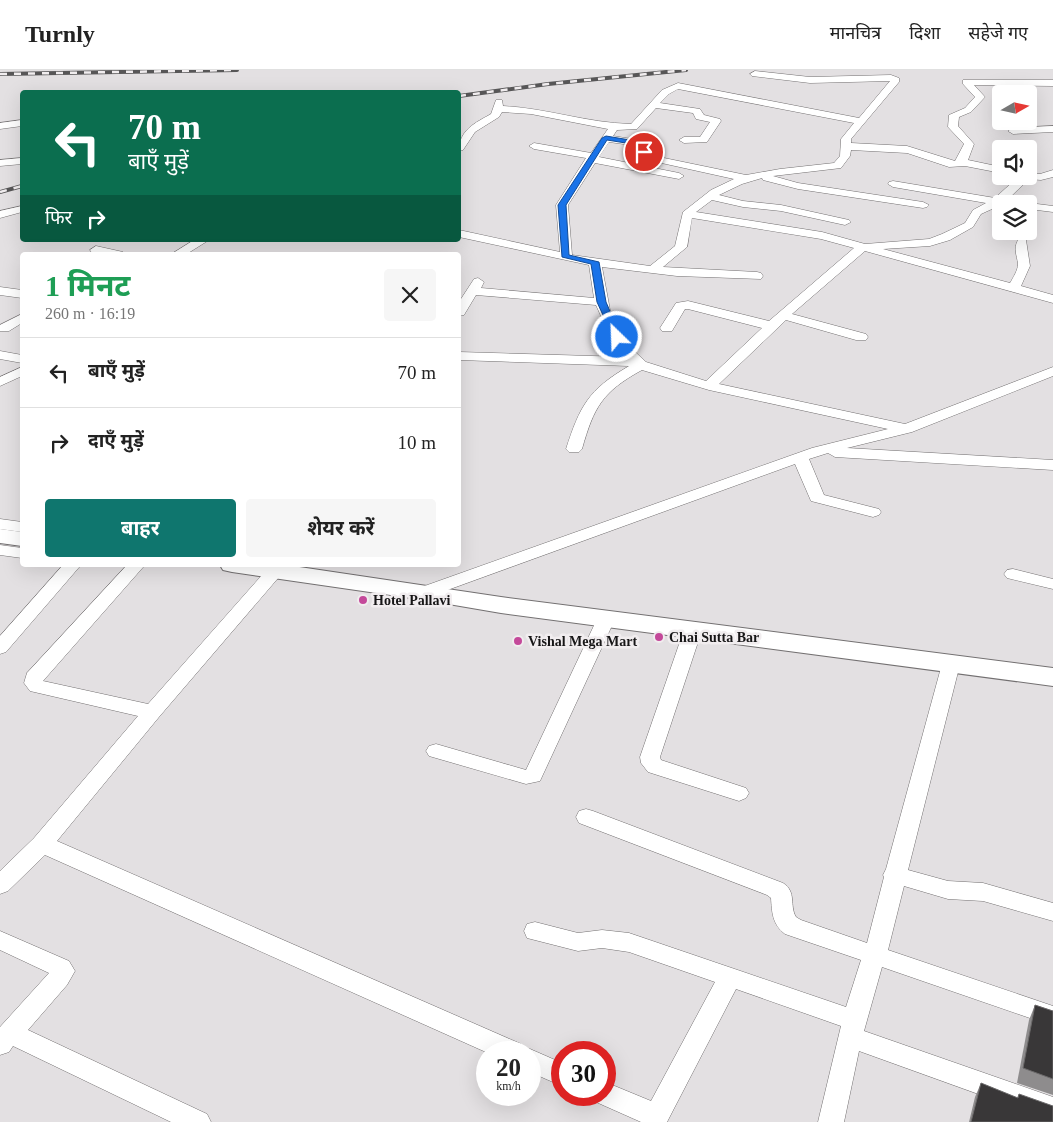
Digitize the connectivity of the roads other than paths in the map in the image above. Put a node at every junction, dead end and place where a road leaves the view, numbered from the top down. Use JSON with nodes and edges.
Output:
{"nodes":[{"id":1,"x":755,"y":74,"type":"dead end"},
{"id":2,"x":1053,"y":83,"type":"edge"},
{"id":3,"x":654,"y":105,"type":"junction"},
{"id":4,"x":861,"y":121,"type":"junction"},
{"id":5,"x":20,"y":123,"type":"edge"},
{"id":6,"x":0,"y":126,"type":"edge"},
{"id":7,"x":614,"y":126,"type":"junction"},
{"id":8,"x":1053,"y":129,"type":"edge"},
{"id":9,"x":1013,"y":132,"type":"dead end"},
{"id":10,"x":606,"y":138,"type":"junction"},
{"id":11,"x":684,"y":140,"type":"dead end"},
{"id":12,"x":461,"y":145,"type":"edge"},
{"id":13,"x":534,"y":146,"type":"dead end"},
{"id":14,"x":845,"y":146,"type":"junction"},
{"id":15,"x":592,"y":158,"type":"junction"},
{"id":16,"x":20,"y":161,"type":"edge"},
{"id":17,"x":962,"y":162,"type":"junction"},
{"id":18,"x":0,"y":163,"type":"edge"},
{"id":19,"x":992,"y":168,"type":"edge"},
{"id":20,"x":1053,"y":173,"type":"edge"},
{"id":21,"x":754,"y":177,"type":"junction"},
{"id":22,"x":1037,"y":177,"type":"edge"},
{"id":23,"x":689,"y":179,"type":"dead end"},
{"id":24,"x":707,"y":183,"type":"dead end"},
{"id":25,"x":893,"y":184,"type":"dead end"},
{"id":26,"x":1020,"y":185,"type":"edge"},
{"id":27,"x":726,"y":187,"type":"junction"},
{"id":28,"x":1010,"y":195,"type":"edge"},
{"id":29,"x":710,"y":196,"type":"junction"},
{"id":30,"x":992,"y":201,"type":"edge"},
{"id":31,"x":923,"y":205,"type":"dead end"},
{"id":32,"x":992,"y":207,"type":"edge"},
{"id":33,"x":1037,"y":207,"type":"edge"},
{"id":34,"x":1053,"y":209,"type":"edge"},
{"id":35,"x":20,"y":210,"type":"edge"},
{"id":36,"x":687,"y":214,"type":"junction"},
{"id":37,"x":0,"y":215,"type":"edge"},
{"id":38,"x":845,"y":222,"type":"dead end"},
{"id":39,"x":461,"y":234,"type":"edge"},
{"id":40,"x":199,"y":242,"type":"edge"},
{"id":41,"x":1022,"y":243,"type":"dead end"},
{"id":42,"x":862,"y":248,"type":"junction"},
{"id":43,"x":96,"y":250,"type":"dead end"},
{"id":44,"x":105,"y":252,"type":"edge"},
{"id":45,"x":181,"y":252,"type":"edge"},
{"id":46,"x":566,"y":257,"type":"junction"},
{"id":47,"x":595,"y":262,"type":"junction"},
{"id":48,"x":653,"y":269,"type":"junction"},
{"id":49,"x":757,"y":276,"type":"dead end"},
{"id":50,"x":1014,"y":289,"type":"junction"},
{"id":51,"x":0,"y":291,"type":"edge"},
{"id":52,"x":20,"y":294,"type":"edge"},
{"id":53,"x":1053,"y":299,"type":"edge"},
{"id":54,"x":601,"y":302,"type":"junction"},
{"id":55,"x":461,"y":309,"type":"edge"},
{"id":56,"x":783,"y":315,"type":"junction"},
{"id":57,"x":20,"y":319,"type":"edge"},
{"id":58,"x":771,"y":326,"type":"junction"},
{"id":59,"x":4,"y":328,"type":"dead end"},
{"id":60,"x":667,"y":328,"type":"dead end"},
{"id":61,"x":861,"y":337,"type":"dead end"},
{"id":62,"x":0,"y":354,"type":"edge"},
{"id":63,"x":461,"y":356,"type":"edge"},
{"id":64,"x":20,"y":359,"type":"edge"},
{"id":65,"x":638,"y":364,"type":"junction"},
{"id":66,"x":1053,"y":370,"type":"edge"},
{"id":67,"x":20,"y":372,"type":"edge"},
{"id":68,"x":0,"y":382,"type":"edge"},
{"id":69,"x":710,"y":386,"type":"junction"},
{"id":70,"x":907,"y":429,"type":"junction"},
{"id":71,"x":574,"y":448,"type":"dead end"},
{"id":72,"x":817,"y":451,"type":"junction"},
{"id":73,"x":800,"y":457,"type":"junction"},
{"id":74,"x":1053,"y":464,"type":"edge"},
{"id":75,"x":873,"y":512,"type":"dead end"},
{"id":76,"x":0,"y":524,"type":"edge"},
{"id":77,"x":20,"y":527,"type":"edge"},
{"id":78,"x":0,"y":536,"type":"edge"},
{"id":79,"x":20,"y":539,"type":"edge"},
{"id":80,"x":0,"y":550,"type":"edge"},
{"id":81,"x":20,"y":553,"type":"edge"},
{"id":82,"x":70,"y":567,"type":"edge"},
{"id":83,"x":134,"y":567,"type":"edge"},
{"id":84,"x":250,"y":567,"type":"edge"},
{"id":85,"x":276,"y":570,"type":"junction"},
{"id":86,"x":1013,"y":574,"type":"dead end"},
{"id":87,"x":1053,"y":584,"type":"edge"},
{"id":88,"x":425,"y":592,"type":"junction"},
{"id":89,"x":606,"y":619,"type":"junction"},
{"id":90,"x":693,"y":630,"type":"junction"},
{"id":91,"x":0,"y":648,"type":"edge"},
{"id":92,"x":950,"y":664,"type":"junction"},
{"id":93,"x":1053,"y":677,"type":"edge"},
{"id":94,"x":152,"y":712,"type":"junction"},
{"id":95,"x":436,"y":751,"type":"dead end"},
{"id":96,"x":739,"y":793,"type":"dead end"},
{"id":97,"x":586,"y":818,"type":"dead end"},
{"id":98,"x":42,"y":844,"type":"junction"},
{"id":99,"x":894,"y":874,"type":"junction"},
{"id":100,"x":0,"y":885,"type":"edge"},
{"id":101,"x":1053,"y":912,"type":"edge"},
{"id":102,"x":535,"y":930,"type":"dead end"},
{"id":103,"x":0,"y":940,"type":"edge"},
{"id":104,"x":874,"y":954,"type":"junction"},
{"id":105,"x":730,"y":977,"type":"junction"},
{"id":106,"x":1053,"y":1016,"type":"edge"},
{"id":107,"x":853,"y":1029,"type":"junction"},
{"id":108,"x":5,"y":1038,"type":"edge"},
{"id":109,"x":487,"y":1041,"type":"edge"},
{"id":110,"x":616,"y":1099,"type":"edge"},
{"id":111,"x":1053,"y":1109,"type":"edge"},
{"id":112,"x":656,"y":1119,"type":"edge"},
{"id":113,"x":198,"y":1122,"type":"edge"},
{"id":114,"x":832,"y":1122,"type":"edge"}],
"edges":[{"from":1,"to":4,"type":"street"},
{"from":2,"to":17,"type":"street"},
{"from":3,"to":4,"type":"street"},
{"from":3,"to":7,"type":"street"},
{"from":3,"to":11,"type":"street"},
{"from":4,"to":14,"type":"street"},
{"from":5,"to":6,"type":"street"},
{"from":7,"to":10,"type":"street"},
{"from":7,"to":12,"type":"street"},
{"from":8,"to":9,"type":"street"},
{"from":10,"to":15,"type":"street"},
{"from":10,"to":21,"type":"street"},
{"from":13,"to":15,"type":"street"},
{"from":14,"to":17,"type":"street"},
{"from":14,"to":21,"type":"street"},
{"from":15,"to":23,"type":"street"},
{"from":15,"to":46,"type":"street"},
{"from":16,"to":18,"type":"street"},
{"from":17,"to":19,"type":"street"},
{"from":20,"to":22,"type":"street"},
{"from":21,"to":27,"type":"street"},
{"from":21,"to":31,"type":"street"},
{"from":24,"to":27,"type":"street"},
{"from":25,"to":30,"type":"street"},
{"from":26,"to":28,"type":"street"},
{"from":27,"to":29,"type":"street"},
{"from":29,"to":36,"type":"street"},
{"from":29,"to":38,"type":"street"},
{"from":32,"to":42,"type":"street"},
{"from":33,"to":34,"type":"street"},
{"from":35,"to":37,"type":"street"},
{"from":36,"to":42,"type":"street"},
{"from":36,"to":48,"type":"street"},
{"from":39,"to":46,"type":"street"},
{"from":40,"to":45,"type":"street"},
{"from":41,"to":50,"type":"street"},
{"from":42,"to":50,"type":"street"},
{"from":42,"to":56,"type":"street"},
{"from":43,"to":44,"type":"street"},
{"from":46,"to":47,"type":"street"},
{"from":47,"to":48,"type":"street"},
{"from":47,"to":54,"type":"street"},
{"from":48,"to":49,"type":"street"},
{"from":50,"to":53,"type":"street"},
{"from":51,"to":52,"type":"street"},
{"from":54,"to":55,"type":"street"},
{"from":54,"to":65,"type":"street"},
{"from":56,"to":58,"type":"street"},
{"from":56,"to":61,"type":"street"},
{"from":57,"to":59,"type":"street"},
{"from":58,"to":60,"type":"street"},
{"from":58,"to":69,"type":"street"},
{"from":62,"to":64,"type":"street"},
{"from":63,"to":65,"type":"street"},
{"from":65,"to":69,"type":"street"},
{"from":65,"to":71,"type":"street"},
{"from":66,"to":70,"type":"street"},
{"from":67,"to":68,"type":"street"},
{"from":69,"to":70,"type":"street"},
{"from":70,"to":72,"type":"street"},
{"from":72,"to":73,"type":"street"},
{"from":72,"to":74,"type":"street"},
{"from":73,"to":75,"type":"street"},
{"from":73,"to":88,"type":"street"},
{"from":76,"to":77,"type":"street"},
{"from":78,"to":79,"type":"street"},
{"from":80,"to":81,"type":"street"},
{"from":82,"to":91,"type":"street"},
{"from":83,"to":94,"type":"street"},
{"from":84,"to":85,"type":"street"},
{"from":85,"to":88,"type":"street"},
{"from":85,"to":94,"type":"street"},
{"from":86,"to":87,"type":"street"},
{"from":88,"to":89,"type":"street"},
{"from":89,"to":90,"type":"street"},
{"from":89,"to":95,"type":"street"},
{"from":90,"to":92,"type":"street"},
{"from":90,"to":96,"type":"street"},
{"from":92,"to":93,"type":"street"},
{"from":92,"to":99,"type":"street"},
{"from":94,"to":98,"type":"street"},
{"from":97,"to":104,"type":"street"},
{"from":98,"to":100,"type":"street"},
{"from":98,"to":109,"type":"street"},
{"from":99,"to":101,"type":"street"},
{"from":99,"to":104,"type":"street"},
{"from":102,"to":105,"type":"street"},
{"from":103,"to":108,"type":"street"},
{"from":104,"to":106,"type":"street"},
{"from":104,"to":107,"type":"street"},
{"from":105,"to":107,"type":"street"},
{"from":105,"to":112,"type":"street"},
{"from":107,"to":111,"type":"street"},
{"from":107,"to":114,"type":"street"},
{"from":108,"to":113,"type":"street"},
{"from":110,"to":112,"type":"street"}]}
